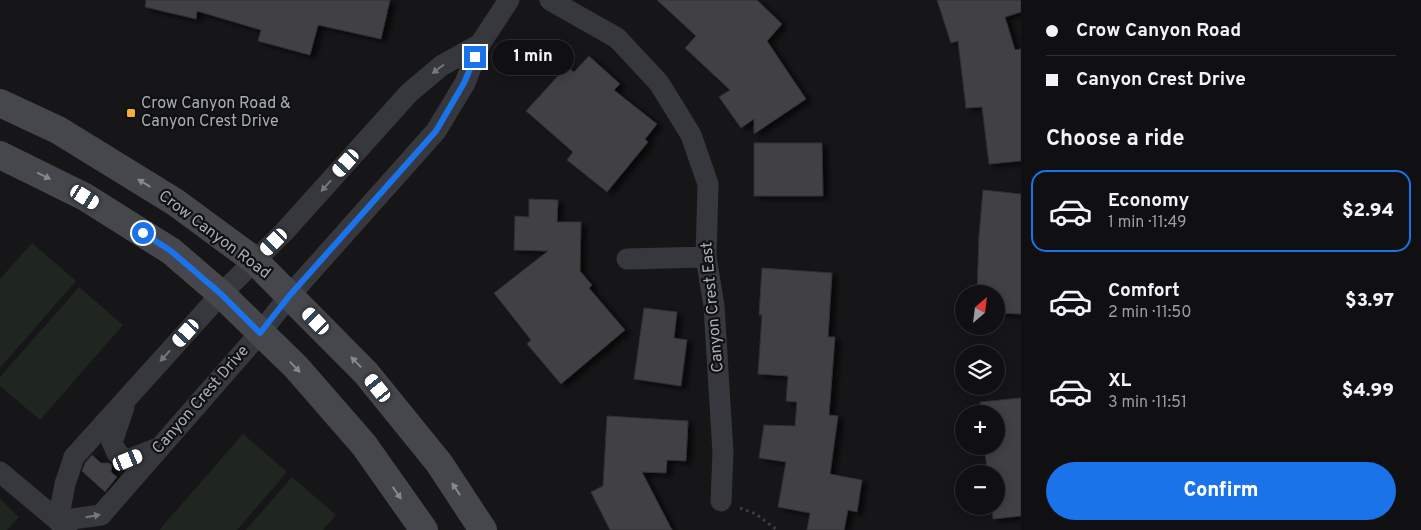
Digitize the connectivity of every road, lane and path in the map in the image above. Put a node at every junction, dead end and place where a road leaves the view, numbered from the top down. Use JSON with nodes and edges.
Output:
{"nodes":[{"id":1,"x":509,"y":0,"type":"edge"},
{"id":2,"x":550,"y":0,"type":"edge"},
{"id":3,"x":480,"y":44,"type":"junction"},
{"id":4,"x":0,"y":103,"type":"edge"},
{"id":5,"x":0,"y":155,"type":"edge"},
{"id":6,"x":706,"y":257,"type":"junction"},
{"id":7,"x":627,"y":259,"type":"dead end"},
{"id":8,"x":255,"y":262,"type":"junction"},
{"id":9,"x":221,"y":294,"type":"junction"},
{"id":10,"x":290,"y":295,"type":"junction"},
{"id":11,"x":260,"y":333,"type":"junction"},
{"id":12,"x":128,"y":398,"type":"junction"},
{"id":13,"x":162,"y":446,"type":"junction"},
{"id":14,"x":0,"y":472,"type":"edge"},
{"id":15,"x":721,"y":501,"type":"joint"},
{"id":16,"x":64,"y":525,"type":"edge"},
{"id":17,"x":424,"y":530,"type":"edge"},
{"id":18,"x":483,"y":530,"type":"edge"},
{"id":19,"x":777,"y":530,"type":"edge"}],
"edges":[{"from":1,"to":3,"type":"street","name":"Canyon Crest Drive"},
{"from":2,"to":6,"type":"street","name":"Canyon Crest East"},
{"from":3,"to":8,"type":"street","name":"Canyon Crest Drive","one_way":true},
{"from":3,"to":10,"type":"street","name":"Canyon Crest Drive"},
{"from":8,"to":4,"type":"main road","name":"Crow Canyon Road","one_way":true},
{"from":5,"to":9,"type":"main road","one_way":true},
{"from":6,"to":7,"type":"street"},
{"from":6,"to":15,"type":"street","name":"Canyon Crest East"},
{"from":8,"to":9,"type":"street","name":"Canyon Crest Drive"},
{"from":8,"to":10,"type":"main road","name":"Crow Canyon Road"},
{"from":9,"to":11,"type":"main road"},
{"from":9,"to":12,"type":"street","name":"Canyon Crest Drive","one_way":true},
{"from":10,"to":11,"type":"street","name":"Canyon Crest Drive"},
{"from":18,"to":10,"type":"main road","name":"Crow Canyon Road","one_way":true},
{"from":11,"to":13,"type":"street","name":"Canyon Crest Drive"},
{"from":11,"to":17,"type":"main road","one_way":true},
{"from":12,"to":13,"type":"street"},
{"from":12,"to":16,"type":"street","name":"Canyon Crest Drive"},
{"from":16,"to":13,"type":"street","name":"Canyon Crest Drive","one_way":true},
{"from":14,"to":16,"type":"street"},
{"from":15,"to":19,"type":"path"}]}
